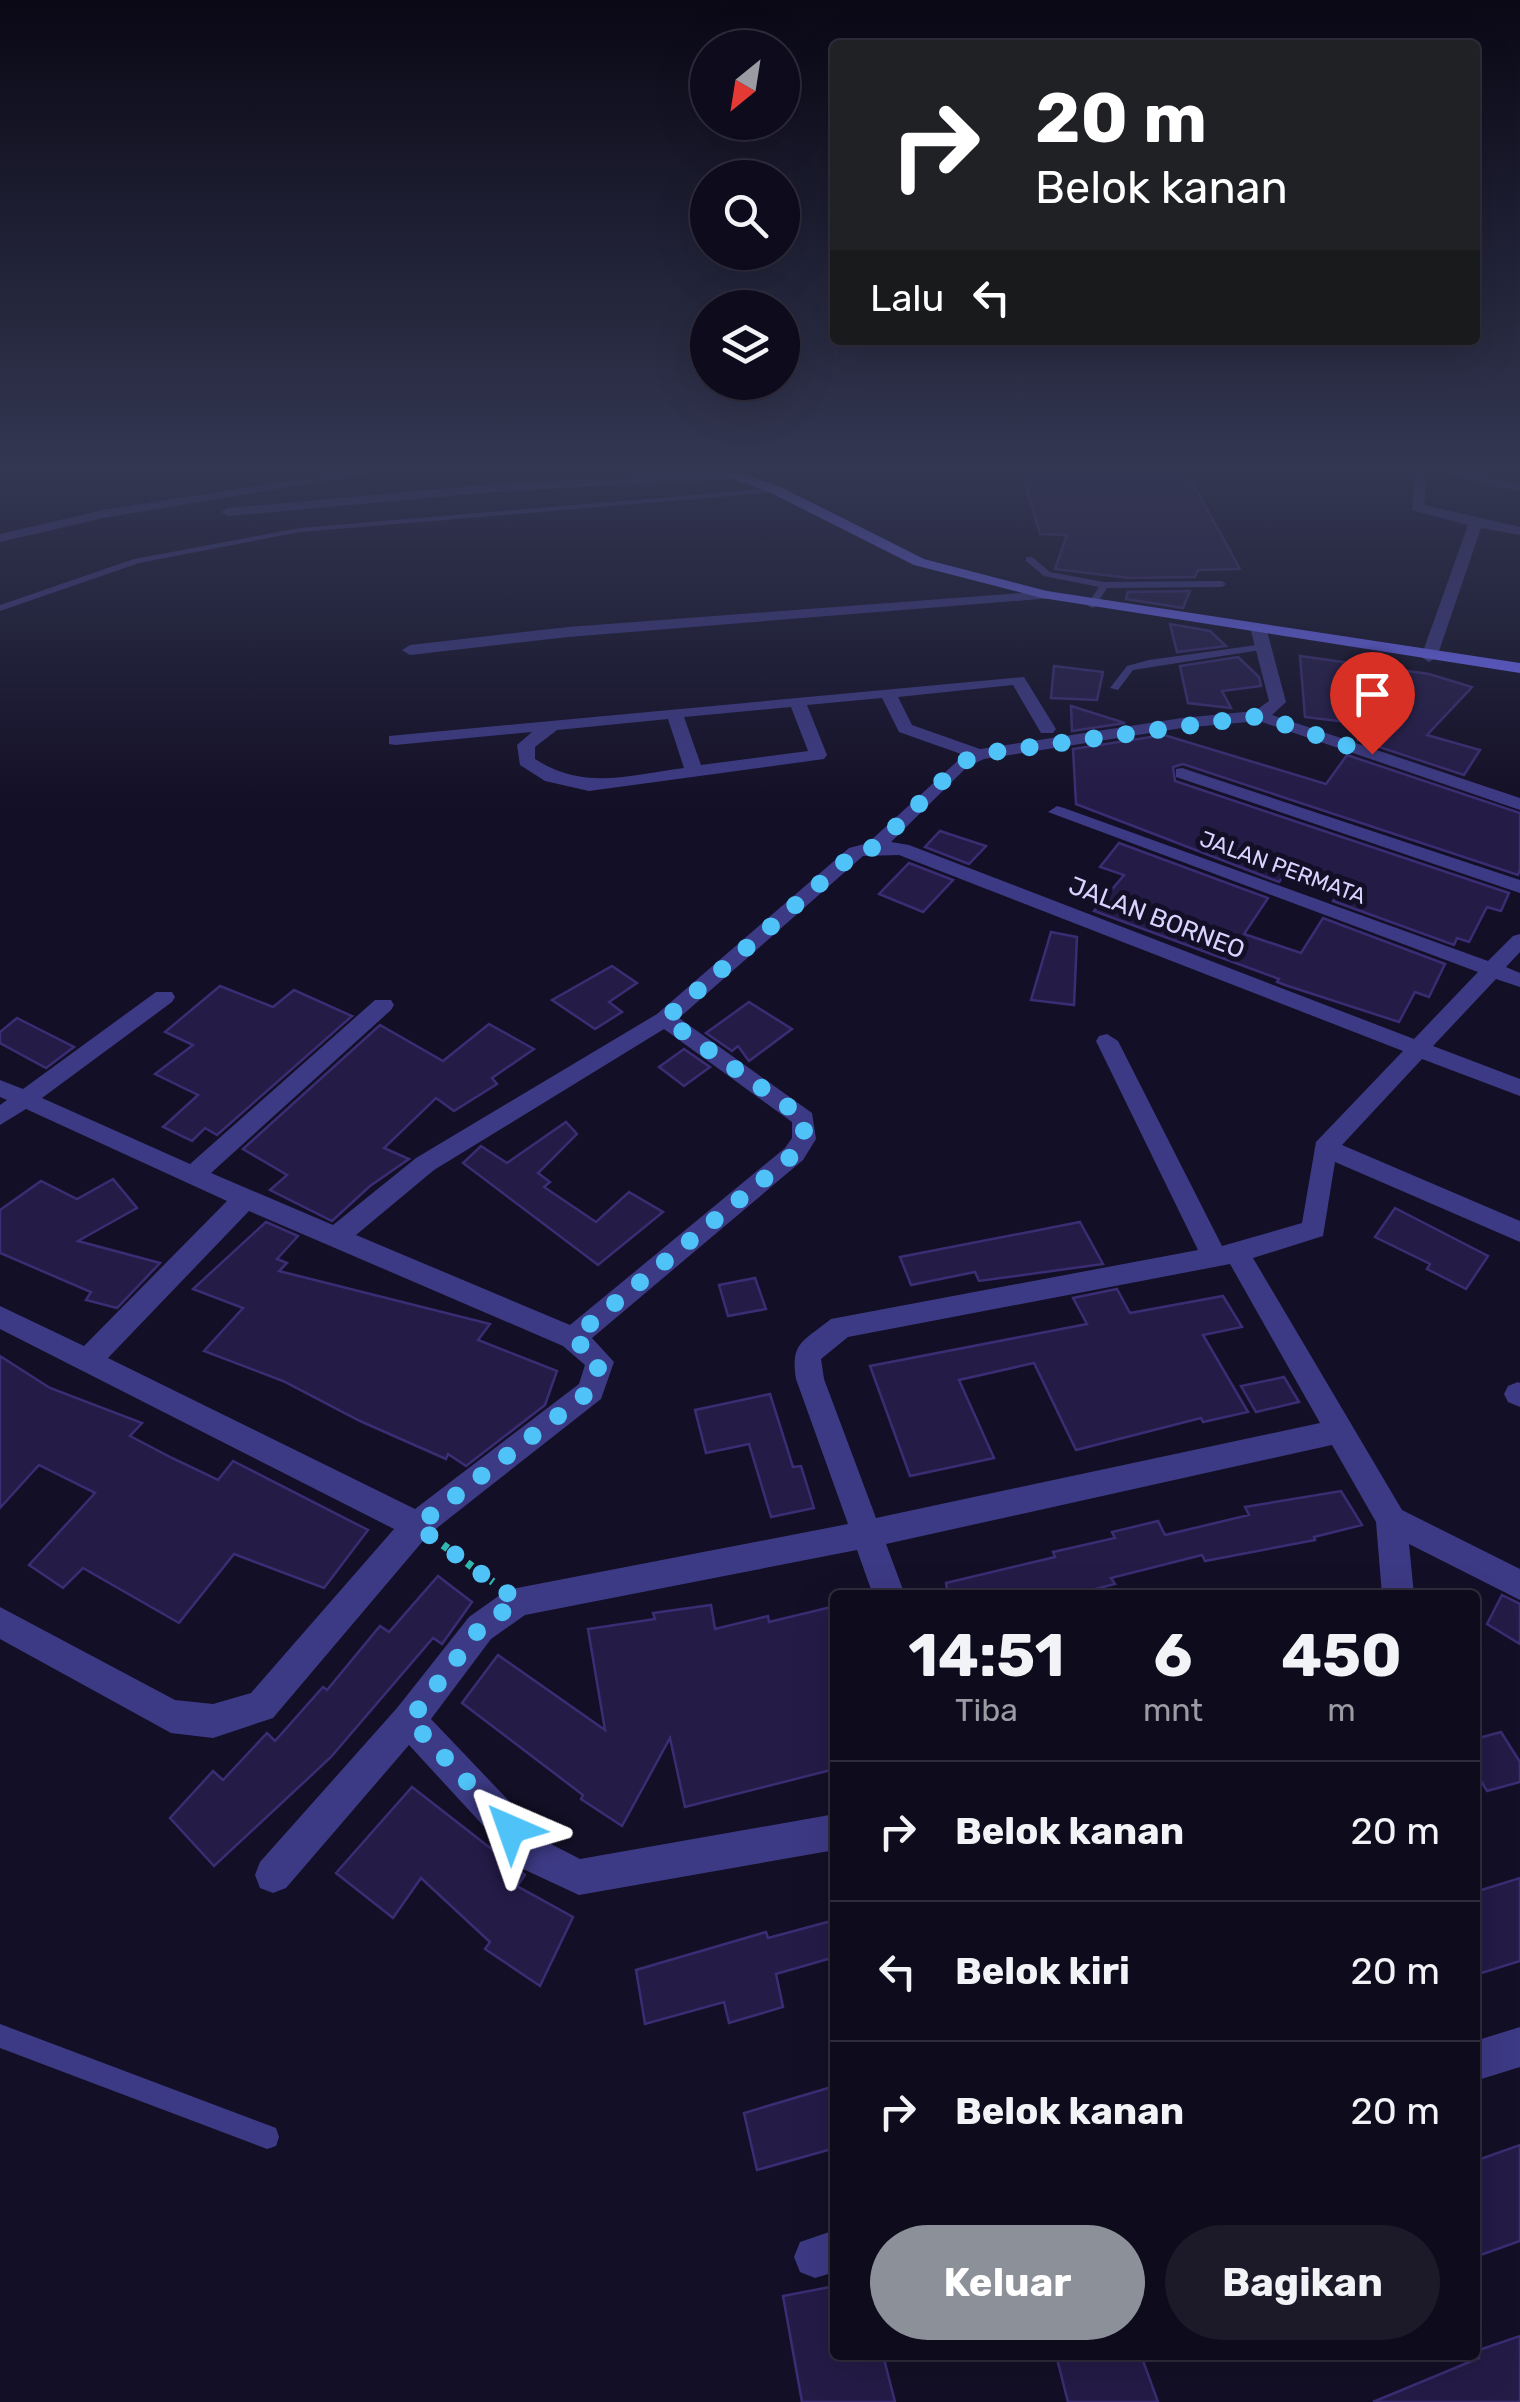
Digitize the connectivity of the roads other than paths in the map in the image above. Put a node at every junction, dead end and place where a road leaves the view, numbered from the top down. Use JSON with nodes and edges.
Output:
{"nodes":[{"id":1,"x":65,"y":585,"type":"edge"},
{"id":2,"x":1009,"y":585,"type":"edge"},
{"id":3,"x":1104,"y":585,"type":"edge"},
{"id":4,"x":1454,"y":585,"type":"edge"},
{"id":5,"x":1047,"y":595,"type":"junction"},
{"id":6,"x":1092,"y":605,"type":"junction"},
{"id":7,"x":0,"y":608,"type":"edge"},
{"id":8,"x":1261,"y":639,"type":"junction"},
{"id":9,"x":410,"y":650,"type":"dead end"},
{"id":10,"x":1429,"y":657,"type":"junction"},
{"id":11,"x":1520,"y":668,"type":"edge"},
{"id":12,"x":1115,"y":688,"type":"dead end"},
{"id":13,"x":888,"y":693,"type":"junction"},
{"id":14,"x":797,"y":702,"type":"junction"},
{"id":15,"x":674,"y":714,"type":"junction"},
{"id":16,"x":1260,"y":716,"type":"junction"},
{"id":17,"x":552,"y":725,"type":"junction"},
{"id":18,"x":1046,"y":728,"type":"dead end"},
{"id":19,"x":395,"y":740,"type":"dead end"},
{"id":20,"x":979,"y":754,"type":"junction"},
{"id":21,"x":694,"y":771,"type":"junction"},
{"id":22,"x":1182,"y":773,"type":"dead end"},
{"id":23,"x":1520,"y":804,"type":"edge"},
{"id":24,"x":1057,"y":812,"type":"dead end"},
{"id":25,"x":875,"y":847,"type":"junction"},
{"id":26,"x":1520,"y":887,"type":"edge"},
{"id":27,"x":1520,"y":940,"type":"edge"},
{"id":28,"x":1492,"y":969,"type":"junction"},
{"id":29,"x":1520,"y":980,"type":"edge"},
{"id":30,"x":164,"y":997,"type":"dead end"},
{"id":31,"x":383,"y":1005,"type":"dead end"},
{"id":32,"x":665,"y":1019,"type":"junction"},
{"id":33,"x":1107,"y":1040,"type":"dead end"},
{"id":34,"x":1417,"y":1046,"type":"junction"},
{"id":35,"x":1520,"y":1088,"type":"edge"},
{"id":36,"x":12,"y":1093,"type":"edge"},
{"id":37,"x":0,"y":1117,"type":"edge"},
{"id":38,"x":1325,"y":1148,"type":"junction"},
{"id":39,"x":194,"y":1175,"type":"junction"},
{"id":40,"x":245,"y":1198,"type":"junction"},
{"id":41,"x":1520,"y":1232,"type":"edge"},
{"id":42,"x":336,"y":1237,"type":"junction"},
{"id":43,"x":1226,"y":1256,"type":"junction"},
{"id":44,"x":0,"y":1318,"type":"edge"},
{"id":45,"x":573,"y":1338,"type":"junction"},
{"id":46,"x":87,"y":1361,"type":"junction"},
{"id":47,"x":1340,"y":1431,"type":"junction"},
{"id":48,"x":1391,"y":1520,"type":"junction"},
{"id":49,"x":417,"y":1526,"type":"junction"},
{"id":50,"x":868,"y":1534,"type":"junction"},
{"id":51,"x":1520,"y":1585,"type":"edge"},
{"id":52,"x":887,"y":1590,"type":"edge"},
{"id":53,"x":1398,"y":1590,"type":"edge"},
{"id":54,"x":0,"y":1622,"type":"edge"},
{"id":55,"x":410,"y":1720,"type":"junction"},
{"id":56,"x":830,"y":1833,"type":"edge"},
{"id":57,"x":273,"y":1875,"type":"dead end"},
{"id":58,"x":0,"y":2036,"type":"edge"},
{"id":59,"x":1520,"y":2047,"type":"edge"},
{"id":60,"x":1480,"y":2059,"type":"edge"},
{"id":61,"x":267,"y":2137,"type":"dead end"}],
"edges":[{"from":1,"to":7,"type":"lane"},
{"from":2,"to":5,"type":"street"},
{"from":3,"to":6,"type":"lane"},
{"from":4,"to":10,"type":"street"},
{"from":5,"to":6,"type":"street"},
{"from":5,"to":9,"type":"street"},
{"from":6,"to":8,"type":"street"},
{"from":8,"to":10,"type":"street"},
{"from":8,"to":12,"type":"lane"},
{"from":8,"to":16,"type":"street"},
{"from":10,"to":11,"type":"street"},
{"from":13,"to":14,"type":"street"},
{"from":13,"to":18,"type":"street"},
{"from":13,"to":20,"type":"street"},
{"from":14,"to":15,"type":"street"},
{"from":14,"to":21,"type":"street"},
{"from":15,"to":17,"type":"street"},
{"from":15,"to":21,"type":"street"},
{"from":16,"to":20,"type":"street"},
{"from":16,"to":23,"type":"street"},
{"from":17,"to":19,"type":"street"},
{"from":17,"to":21,"type":"street"},
{"from":20,"to":25,"type":"street"},
{"from":22,"to":26,"type":"street"},
{"from":24,"to":28,"type":"street","name":"JALAN PERMATA"},
{"from":25,"to":32,"type":"street"},
{"from":25,"to":34,"type":"street","name":"JALAN BORNEO"},
{"from":27,"to":28,"type":"street"},
{"from":28,"to":29,"type":"street","name":"JALAN PERMATA"},
{"from":28,"to":34,"type":"street"},
{"from":30,"to":36,"type":"street"},
{"from":31,"to":39,"type":"street"},
{"from":32,"to":42,"type":"street"},
{"from":32,"to":45,"type":"street"},
{"from":33,"to":43,"type":"street"},
{"from":34,"to":35,"type":"street","name":"JALAN BORNEO"},
{"from":34,"to":38,"type":"street"},
{"from":36,"to":37,"type":"street"},
{"from":36,"to":39,"type":"street"},
{"from":38,"to":41,"type":"street"},
{"from":38,"to":43,"type":"street"},
{"from":39,"to":40,"type":"street"},
{"from":40,"to":42,"type":"street"},
{"from":40,"to":46,"type":"street"},
{"from":42,"to":45,"type":"street"},
{"from":43,"to":47,"type":"street"},
{"from":43,"to":50,"type":"street"},
{"from":44,"to":46,"type":"street"},
{"from":45,"to":49,"type":"street"},
{"from":46,"to":49,"type":"street"},
{"from":47,"to":48,"type":"street"},
{"from":47,"to":50,"type":"street"},
{"from":48,"to":51,"type":"street"},
{"from":48,"to":53,"type":"street"},
{"from":49,"to":54,"type":"street"},
{"from":50,"to":52,"type":"street"},
{"from":50,"to":55,"type":"street"},
{"from":55,"to":56,"type":"street"},
{"from":55,"to":57,"type":"street"},
{"from":58,"to":61,"type":"lane"},
{"from":59,"to":60,"type":"street"}]}
